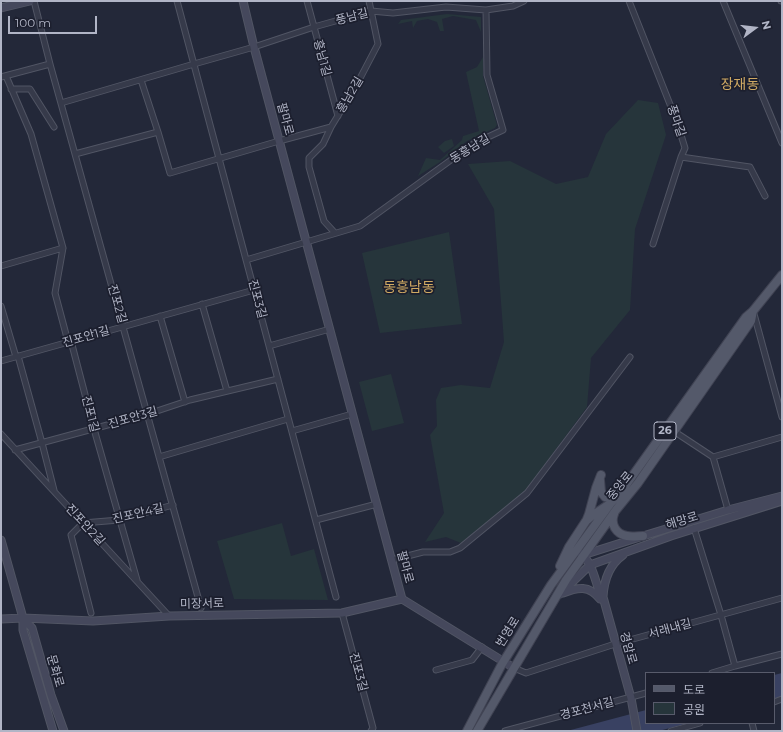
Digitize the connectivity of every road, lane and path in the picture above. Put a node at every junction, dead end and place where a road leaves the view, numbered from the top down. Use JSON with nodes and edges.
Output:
{"nodes":[{"id":1,"x":30,"y":1,"type":"edge"},
{"id":2,"x":34,"y":1,"type":"edge"},
{"id":3,"x":177,"y":1,"type":"edge"},
{"id":4,"x":243,"y":1,"type":"edge"},
{"id":5,"x":307,"y":1,"type":"edge"},
{"id":6,"x":368,"y":1,"type":"edge"},
{"id":7,"x":445,"y":1,"type":"edge"},
{"id":8,"x":524,"y":1,"type":"edge"},
{"id":9,"x":628,"y":1,"type":"edge"},
{"id":10,"x":723,"y":1,"type":"edge"},
{"id":11,"x":446,"y":7,"type":"junction"},
{"id":12,"x":1,"y":8,"type":"edge"},
{"id":13,"x":486,"y":10,"type":"junction"},
{"id":14,"x":371,"y":12,"type":"junction"},
{"id":15,"x":314,"y":27,"type":"junction"},
{"id":16,"x":254,"y":47,"type":"junction"},
{"id":17,"x":50,"y":64,"type":"junction"},
{"id":18,"x":194,"y":64,"type":"junction"},
{"id":19,"x":3,"y":77,"type":"edge"},
{"id":20,"x":141,"y":80,"type":"junction"},
{"id":21,"x":12,"y":89,"type":"junction"},
{"id":22,"x":61,"y":104,"type":"junction"},
{"id":23,"x":338,"y":116,"type":"junction"},
{"id":24,"x":54,"y":127,"type":"dead end"},
{"id":25,"x":331,"y":127,"type":"junction"},
{"id":26,"x":158,"y":132,"type":"junction"},
{"id":27,"x":279,"y":141,"type":"junction"},
{"id":28,"x":782,"y":143,"type":"edge"},
{"id":29,"x":75,"y":154,"type":"junction"},
{"id":30,"x":682,"y":157,"type":"junction"},
{"id":31,"x":219,"y":158,"type":"junction"},
{"id":32,"x":765,"y":196,"type":"dead end"},
{"id":33,"x":335,"y":234,"type":"junction"},
{"id":34,"x":307,"y":242,"type":"junction"},
{"id":35,"x":653,"y":244,"type":"dead end"},
{"id":36,"x":63,"y":248,"type":"junction"},
{"id":37,"x":246,"y":260,"type":"junction"},
{"id":38,"x":1,"y":266,"type":"edge"},
{"id":39,"x":782,"y":275,"type":"edge"},
{"id":40,"x":254,"y":290,"type":"junction"},
{"id":41,"x":202,"y":304,"type":"junction"},
{"id":42,"x":1,"y":306,"type":"edge"},
{"id":43,"x":753,"y":312,"type":"junction"},
{"id":44,"x":160,"y":316,"type":"junction"},
{"id":45,"x":123,"y":326,"type":"junction"},
{"id":46,"x":330,"y":329,"type":"junction"},
{"id":47,"x":71,"y":341,"type":"junction"},
{"id":48,"x":269,"y":346,"type":"junction"},
{"id":49,"x":17,"y":356,"type":"junction"},
{"id":50,"x":630,"y":357,"type":"dead end"},
{"id":51,"x":1,"y":361,"type":"edge"},
{"id":52,"x":278,"y":379,"type":"junction"},
{"id":53,"x":227,"y":391,"type":"junction"},
{"id":54,"x":185,"y":402,"type":"junction"},
{"id":55,"x":148,"y":414,"type":"junction"},
{"id":56,"x":352,"y":414,"type":"junction"},
{"id":57,"x":782,"y":417,"type":"edge"},
{"id":58,"x":288,"y":419,"type":"junction"},
{"id":59,"x":94,"y":429,"type":"junction"},
{"id":60,"x":671,"y":430,"type":"junction"},
{"id":61,"x":292,"y":431,"type":"junction"},
{"id":62,"x":1,"y":434,"type":"edge"},
{"id":63,"x":782,"y":438,"type":"edge"},
{"id":64,"x":42,"y":443,"type":"junction"},
{"id":65,"x":15,"y":450,"type":"junction"},
{"id":66,"x":159,"y":457,"type":"junction"},
{"id":67,"x":713,"y":457,"type":"junction"},
{"id":68,"x":54,"y":491,"type":"junction"},
{"id":69,"x":621,"y":492,"type":"junction"},
{"id":70,"x":782,"y":496,"type":"edge"},
{"id":71,"x":782,"y":502,"type":"edge"},
{"id":72,"x":377,"y":504,"type":"junction"},
{"id":73,"x":173,"y":505,"type":"junction"},
{"id":74,"x":613,"y":506,"type":"junction"},
{"id":75,"x":728,"y":510,"type":"junction"},
{"id":76,"x":119,"y":520,"type":"junction"},
{"id":77,"x":316,"y":520,"type":"junction"},
{"id":78,"x":586,"y":521,"type":"junction"},
{"id":79,"x":83,"y":523,"type":"junction"},
{"id":80,"x":694,"y":528,"type":"junction"},
{"id":81,"x":643,"y":536,"type":"junction"},
{"id":82,"x":1,"y":540,"type":"edge"},
{"id":83,"x":630,"y":550,"type":"junction"},
{"id":84,"x":580,"y":553,"type":"junction"},
{"id":85,"x":392,"y":560,"type":"junction"},
{"id":86,"x":590,"y":565,"type":"junction"},
{"id":87,"x":137,"y":580,"type":"junction"},
{"id":88,"x":551,"y":585,"type":"junction"},
{"id":89,"x":558,"y":596,"type":"junction"},
{"id":90,"x":336,"y":598,"type":"dead end"},
{"id":91,"x":782,"y":598,"type":"edge"},
{"id":92,"x":402,"y":599,"type":"junction"},
{"id":93,"x":604,"y":604,"type":"junction"},
{"id":94,"x":201,"y":608,"type":"dead end"},
{"id":95,"x":91,"y":612,"type":"dead end"},
{"id":96,"x":342,"y":613,"type":"junction"},
{"id":97,"x":721,"y":615,"type":"junction"},
{"id":98,"x":169,"y":616,"type":"junction"},
{"id":99,"x":23,"y":618,"type":"junction"},
{"id":100,"x":1,"y":619,"type":"edge"},
{"id":101,"x":615,"y":644,"type":"junction"},
{"id":102,"x":482,"y":647,"type":"junction"},
{"id":103,"x":782,"y":654,"type":"edge"},
{"id":104,"x":504,"y":662,"type":"junction"},
{"id":105,"x":735,"y":666,"type":"junction"},
{"id":106,"x":514,"y":668,"type":"junction"},
{"id":107,"x":436,"y":670,"type":"dead end"},
{"id":108,"x":715,"y":672,"type":"edge"},
{"id":109,"x":645,"y":694,"type":"edge"},
{"id":110,"x":631,"y":698,"type":"junction"},
{"id":111,"x":696,"y":724,"type":"edge"},
{"id":112,"x":53,"y":731,"type":"edge"},
{"id":113,"x":64,"y":731,"type":"edge"},
{"id":114,"x":371,"y":731,"type":"edge"},
{"id":115,"x":467,"y":731,"type":"edge"},
{"id":116,"x":477,"y":731,"type":"edge"},
{"id":117,"x":505,"y":731,"type":"edge"},
{"id":118,"x":637,"y":731,"type":"edge"},
{"id":119,"x":671,"y":731,"type":"edge"}],
"edges":[{"from":1,"to":12,"type":"street"},
{"from":2,"to":17,"type":"street","name":"진포2길"},
{"from":3,"to":18,"type":"street","name":"진포3길"},
{"from":4,"to":16,"type":"street","name":"팔마로"},
{"from":5,"to":15,"type":"street","name":"흥남1길"},
{"from":6,"to":14,"type":"street","name":"흥남2길"},
{"from":7,"to":11,"type":"street"},
{"from":8,"to":13,"type":"street","name":"풍남길"},
{"from":9,"to":30,"type":"street","name":"풍마길"},
{"from":10,"to":28,"type":"street"},
{"from":11,"to":13,"type":"street","name":"풍남길"},
{"from":11,"to":14,"type":"street","name":"풍남길"},
{"from":13,"to":33,"type":"street","name":"동흥남길"},
{"from":14,"to":15,"type":"street","name":"풍남길"},
{"from":14,"to":23,"type":"street","name":"흥남2길"},
{"from":15,"to":16,"type":"street","name":"풍남길"},
{"from":15,"to":23,"type":"street","name":"흥남1길"},
{"from":16,"to":18,"type":"street","name":"풍남길"},
{"from":16,"to":27,"type":"street","name":"팔마로"},
{"from":17,"to":19,"type":"street"},
{"from":17,"to":22,"type":"street","name":"진포2길"},
{"from":18,"to":20,"type":"street","name":"풍남길"},
{"from":18,"to":31,"type":"street","name":"진포3길"},
{"from":19,"to":21,"type":"street","name":"진포1길"},
{"from":20,"to":22,"type":"street","name":"풍남길"},
{"from":20,"to":26,"type":"street"},
{"from":21,"to":24,"type":"street"},
{"from":21,"to":36,"type":"street","name":"진포1길"},
{"from":22,"to":29,"type":"street","name":"진포2길"},
{"from":23,"to":25,"type":"street","name":"흥남2길"},
{"from":25,"to":27,"type":"street"},
{"from":25,"to":33,"type":"street","name":"흥남2길"},
{"from":26,"to":29,"type":"street"},
{"from":26,"to":31,"type":"street"},
{"from":27,"to":31,"type":"street"},
{"from":27,"to":34,"type":"street","name":"팔마로"},
{"from":29,"to":45,"type":"street","name":"진포2길"},
{"from":30,"to":32,"type":"street"},
{"from":30,"to":35,"type":"street","name":"풍마길"},
{"from":31,"to":37,"type":"street","name":"진포3길"},
{"from":33,"to":34,"type":"street","name":"동흥남길"},
{"from":34,"to":37,"type":"street"},
{"from":34,"to":46,"type":"street","name":"팔마로"},
{"from":36,"to":38,"type":"street"},
{"from":36,"to":47,"type":"street","name":"진포1길"},
{"from":37,"to":40,"type":"street","name":"진포3길"},
{"from":39,"to":43,"type":"main road","name":"중앙로","number":"26"},
{"from":40,"to":41,"type":"street","name":"진포안1길"},
{"from":40,"to":48,"type":"street","name":"진포3길"},
{"from":41,"to":44,"type":"street","name":"진포안1길"},
{"from":41,"to":53,"type":"street"},
{"from":42,"to":49,"type":"street"},
{"from":43,"to":57,"type":"street"},
{"from":43,"to":60,"type":"main road","name":"중앙로","number":"26"},
{"from":44,"to":45,"type":"street","name":"진포안1길"},
{"from":44,"to":54,"type":"street"},
{"from":45,"to":47,"type":"street","name":"진포안1길"},
{"from":45,"to":55,"type":"street","name":"진포2길"},
{"from":46,"to":48,"type":"street"},
{"from":46,"to":56,"type":"street","name":"팔마로"},
{"from":47,"to":49,"type":"street","name":"진포안1길"},
{"from":47,"to":59,"type":"street","name":"진포1길"},
{"from":48,"to":52,"type":"street","name":"진포3길"},
{"from":49,"to":51,"type":"street","name":"진포안1길"},
{"from":49,"to":64,"type":"street"},
{"from":50,"to":85,"type":"street"},
{"from":52,"to":53,"type":"street","name":"진포안3길"},
{"from":52,"to":58,"type":"street","name":"진포3길"},
{"from":53,"to":54,"type":"street","name":"진포안3길"},
{"from":54,"to":55,"type":"street","name":"진포안3길"},
{"from":55,"to":59,"type":"street","name":"진포안3길"},
{"from":55,"to":66,"type":"street","name":"진포2길"},
{"from":56,"to":61,"type":"street"},
{"from":56,"to":72,"type":"street","name":"팔마로"},
{"from":58,"to":61,"type":"street","name":"진포3길"},
{"from":58,"to":66,"type":"street"},
{"from":59,"to":64,"type":"street","name":"진포안3길"},
{"from":59,"to":76,"type":"street","name":"진포1길"},
{"from":60,"to":67,"type":"street"},
{"from":60,"to":69,"type":"main road","name":"중앙로","number":"26"},
{"from":60,"to":74,"type":"main road","name":"중앙로","number":"26"},
{"from":61,"to":77,"type":"street","name":"진포3길"},
{"from":62,"to":65,"type":"street","name":"진포안2길"},
{"from":63,"to":67,"type":"street"},
{"from":64,"to":65,"type":"street","name":"진포안3길"},
{"from":64,"to":68,"type":"street"},
{"from":65,"to":68,"type":"street","name":"진포안2길"},
{"from":66,"to":73,"type":"street","name":"진포2길"},
{"from":67,"to":75,"type":"street"},
{"from":68,"to":79,"type":"street","name":"진포안2길"},
{"from":69,"to":74,"type":"main road","name":"중앙로","number":"26"},
{"from":69,"to":78,"type":"main road"},
{"from":70,"to":75,"type":"street","name":"해망로"},
{"from":71,"to":80,"type":"street","name":"해망로"},
{"from":72,"to":77,"type":"street"},
{"from":72,"to":85,"type":"street","name":"팔마로"},
{"from":73,"to":76,"type":"street","name":"진포안4길"},
{"from":73,"to":94,"type":"street","name":"진포2길"},
{"from":74,"to":78,"type":"main road"},
{"from":74,"to":81,"type":"main road"},
{"from":74,"to":84,"type":"main road","name":"중앙로","number":"26"},
{"from":75,"to":81,"type":"street","name":"해망로"},
{"from":76,"to":79,"type":"street","name":"진포안4길"},
{"from":76,"to":87,"type":"street","name":"진포1길"},
{"from":77,"to":90,"type":"street","name":"진포3길"},
{"from":78,"to":88,"type":"main road"},
{"from":79,"to":87,"type":"street","name":"진포안2길"},
{"from":79,"to":95,"type":"street"},
{"from":80,"to":83,"type":"street","name":"해망로"},
{"from":80,"to":97,"type":"street"},
{"from":81,"to":84,"type":"street","name":"해망로"},
{"from":82,"to":99,"type":"street","name":"문화로"},
{"from":83,"to":86,"type":"street","name":"해망로"},
{"from":83,"to":93,"type":"street"},
{"from":84,"to":86,"type":"street"},
{"from":84,"to":88,"type":"main road","name":"번영로","number":"26"},
{"from":84,"to":89,"type":"main road","name":"번영로","number":"26"},
{"from":85,"to":92,"type":"street","name":"팔마로"},
{"from":86,"to":89,"type":"street"},
{"from":86,"to":93,"type":"street"},
{"from":87,"to":98,"type":"street","name":"진포안2길"},
{"from":88,"to":104,"type":"main road","name":"번영로","number":"26"},
{"from":89,"to":93,"type":"street"},
{"from":89,"to":106,"type":"main road","name":"번영로","number":"26"},
{"from":91,"to":97,"type":"street","name":"서래내길"},
{"from":92,"to":96,"type":"street","name":"미장서로"},
{"from":92,"to":102,"type":"street","name":"팔마로"},
{"from":93,"to":101,"type":"street","name":"경암로"},
{"from":96,"to":98,"type":"street","name":"미장서로"},
{"from":96,"to":114,"type":"street","name":"진포3길"},
{"from":97,"to":101,"type":"street","name":"서래내길"},
{"from":97,"to":105,"type":"street"},
{"from":98,"to":99,"type":"street","name":"미장서로"},
{"from":99,"to":100,"type":"street","name":"미장서로"},
{"from":99,"to":112,"type":"street","name":"문화로"},
{"from":99,"to":113,"type":"street","name":"문화로"},
{"from":101,"to":106,"type":"street","name":"서래내길"},
{"from":101,"to":110,"type":"street","name":"경암로"},
{"from":102,"to":104,"type":"street","name":"팔마로"},
{"from":102,"to":107,"type":"street"},
{"from":103,"to":105,"type":"street"},
{"from":104,"to":106,"type":"street","name":"팔마로"},
{"from":104,"to":115,"type":"main road","name":"번영로","number":"26"},
{"from":105,"to":108,"type":"street"},
{"from":106,"to":116,"type":"main road","name":"번영로","number":"26"},
{"from":109,"to":110,"type":"street","name":"경포천서길"},
{"from":110,"to":117,"type":"street","name":"경포천서길"},
{"from":110,"to":118,"type":"street","name":"경암로"},
{"from":111,"to":119,"type":"street"}]}
